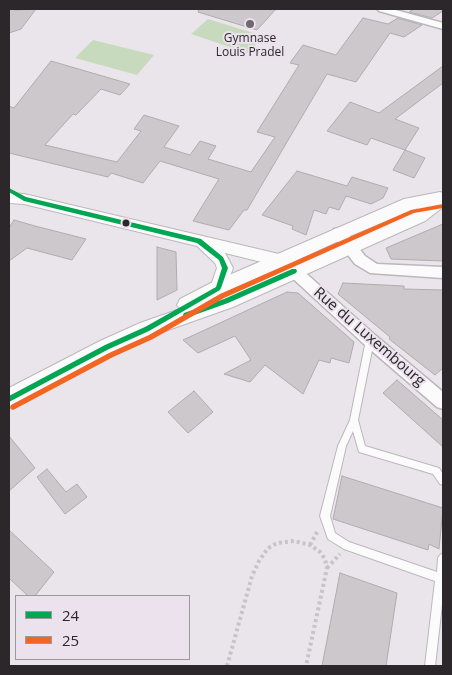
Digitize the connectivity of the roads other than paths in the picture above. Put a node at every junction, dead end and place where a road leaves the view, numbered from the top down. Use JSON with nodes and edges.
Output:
{"nodes":[{"id":1,"x":382,"y":9,"type":"edge"},
{"id":2,"x":443,"y":26,"type":"edge"},
{"id":3,"x":9,"y":190,"type":"edge"},
{"id":4,"x":9,"y":198,"type":"edge"},
{"id":5,"x":443,"y":198,"type":"edge"},
{"id":6,"x":24,"y":199,"type":"junction"},
{"id":7,"x":344,"y":240,"type":"junction"},
{"id":8,"x":199,"y":241,"type":"junction"},
{"id":9,"x":287,"y":266,"type":"junction"},
{"id":10,"x":443,"y":273,"type":"edge"},
{"id":11,"x":218,"y":288,"type":"junction"},
{"id":12,"x":147,"y":330,"type":"junction"},
{"id":13,"x":370,"y":340,"type":"junction"},
{"id":14,"x":9,"y":399,"type":"edge"},
{"id":15,"x":443,"y":402,"type":"edge"},
{"id":16,"x":354,"y":420,"type":"junction"},
{"id":17,"x":443,"y":481,"type":"edge"},
{"id":18,"x":443,"y":558,"type":"edge"},
{"id":19,"x":441,"y":578,"type":"junction"},
{"id":20,"x":430,"y":666,"type":"edge"}],
"edges":[{"from":1,"to":2,"type":"street"},
{"from":3,"to":6,"type":"street"},
{"from":4,"to":6,"type":"street"},
{"from":5,"to":7,"type":"main road"},
{"from":6,"to":8,"type":"street"},
{"from":7,"to":9,"type":"main road"},
{"from":7,"to":10,"type":"street"},
{"from":8,"to":9,"type":"street"},
{"from":8,"to":11,"type":"street"},
{"from":9,"to":11,"type":"main road"},
{"from":9,"to":12,"type":"main road"},
{"from":9,"to":13,"type":"street","name":"Rue du Luxembourg"},
{"from":11,"to":12,"type":"main road"},
{"from":12,"to":14,"type":"main road"},
{"from":13,"to":15,"type":"street","name":"Rue du Luxembourg"},
{"from":13,"to":16,"type":"lane"},
{"from":16,"to":17,"type":"lane"},
{"from":16,"to":19,"type":"lane"},
{"from":18,"to":19,"type":"lane"},
{"from":19,"to":20,"type":"lane"}]}
